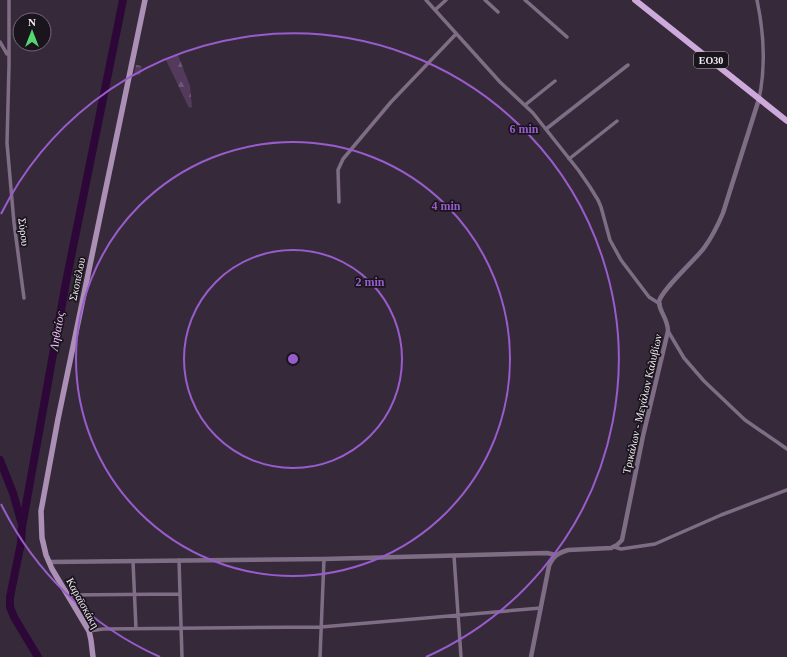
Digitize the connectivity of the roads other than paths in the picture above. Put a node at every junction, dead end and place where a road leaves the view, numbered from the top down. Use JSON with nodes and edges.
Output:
{"nodes":[{"id":1,"x":9,"y":0,"type":"edge"},
{"id":2,"x":145,"y":0,"type":"edge"},
{"id":3,"x":426,"y":0,"type":"edge"},
{"id":4,"x":446,"y":0,"type":"edge"},
{"id":5,"x":485,"y":0,"type":"edge"},
{"id":6,"x":525,"y":0,"type":"edge"},
{"id":7,"x":635,"y":0,"type":"edge"},
{"id":8,"x":757,"y":0,"type":"edge"},
{"id":9,"x":435,"y":10,"type":"junction"},
{"id":10,"x":498,"y":12,"type":"dead end"},
{"id":11,"x":456,"y":34,"type":"junction"},
{"id":12,"x":567,"y":37,"type":"dead end"},
{"id":13,"x":0,"y":42,"type":"edge"},
{"id":14,"x":9,"y":55,"type":"junction"},
{"id":15,"x":628,"y":66,"type":"dead end"},
{"id":16,"x":555,"y":80,"type":"dead end"},
{"id":17,"x":759,"y":99,"type":"junction"},
{"id":18,"x":525,"y":105,"type":"junction"},
{"id":19,"x":616,"y":121,"type":"dead end"},
{"id":20,"x":787,"y":121,"type":"edge"},
{"id":21,"x":546,"y":129,"type":"junction"},
{"id":22,"x":569,"y":159,"type":"junction"},
{"id":23,"x":339,"y":202,"type":"dead end"},
{"id":24,"x":24,"y":298,"type":"dead end"},
{"id":25,"x":660,"y":304,"type":"junction"},
{"id":26,"x":668,"y":331,"type":"junction"},
{"id":27,"x":787,"y":449,"type":"edge"},
{"id":28,"x":787,"y":490,"type":"edge"},
{"id":29,"x":614,"y":547,"type":"junction"},
{"id":30,"x":556,"y":555,"type":"junction"},
{"id":31,"x":454,"y":556,"type":"junction"},
{"id":32,"x":324,"y":559,"type":"junction"},
{"id":33,"x":179,"y":560,"type":"junction"},
{"id":34,"x":133,"y":561,"type":"junction"},
{"id":35,"x":49,"y":562,"type":"junction"},
{"id":36,"x":135,"y":594,"type":"junction"},
{"id":37,"x":180,"y":594,"type":"junction"},
{"id":38,"x":68,"y":595,"type":"junction"},
{"id":39,"x":541,"y":608,"type":"junction"},
{"id":40,"x":458,"y":614,"type":"junction"},
{"id":41,"x":321,"y":627,"type":"junction"},
{"id":42,"x":182,"y":628,"type":"junction"},
{"id":43,"x":136,"y":629,"type":"junction"},
{"id":44,"x":89,"y":631,"type":"junction"},
{"id":45,"x":93,"y":657,"type":"edge"},
{"id":46,"x":182,"y":657,"type":"edge"},
{"id":47,"x":320,"y":657,"type":"edge"},
{"id":48,"x":461,"y":657,"type":"edge"},
{"id":49,"x":531,"y":657,"type":"edge"}],
"edges":[{"from":1,"to":14,"type":"street","name":"Σύρου"},
{"from":2,"to":35,"type":"main road","name":"Σκοπέλου"},
{"from":3,"to":9,"type":"street"},
{"from":4,"to":9,"type":"street"},
{"from":5,"to":10,"type":"street"},
{"from":6,"to":12,"type":"street"},
{"from":7,"to":17,"type":"main road","number":"ΕΟ30"},
{"from":8,"to":17,"type":"street"},
{"from":9,"to":11,"type":"street"},
{"from":11,"to":18,"type":"street"},
{"from":11,"to":23,"type":"street"},
{"from":13,"to":14,"type":"street"},
{"from":14,"to":24,"type":"street","name":"Σύρου"},
{"from":15,"to":21,"type":"street"},
{"from":16,"to":18,"type":"street"},
{"from":17,"to":20,"type":"main road","number":"ΕΟ30"},
{"from":17,"to":25,"type":"street"},
{"from":18,"to":21,"type":"street"},
{"from":19,"to":22,"type":"street"},
{"from":21,"to":22,"type":"street"},
{"from":22,"to":25,"type":"street"},
{"from":25,"to":26,"type":"street","name":"Τρικάλων - Μεγάλων Καλυβίων"},
{"from":26,"to":27,"type":"street"},
{"from":26,"to":29,"type":"street","name":"Τρικάλων - Μεγάλων Καλυβίων"},
{"from":28,"to":29,"type":"street"},
{"from":29,"to":30,"type":"street"},
{"from":30,"to":31,"type":"street"},
{"from":30,"to":39,"type":"street"},
{"from":31,"to":32,"type":"street"},
{"from":31,"to":40,"type":"street"},
{"from":32,"to":33,"type":"street"},
{"from":32,"to":41,"type":"street"},
{"from":33,"to":34,"type":"street"},
{"from":33,"to":37,"type":"street"},
{"from":34,"to":35,"type":"street"},
{"from":34,"to":36,"type":"street"},
{"from":35,"to":38,"type":"main road","name":"Καραϊσκάκη"},
{"from":36,"to":37,"type":"street"},
{"from":36,"to":38,"type":"street"},
{"from":36,"to":43,"type":"street"},
{"from":37,"to":42,"type":"street"},
{"from":38,"to":44,"type":"main road","name":"Καραϊσκάκη"},
{"from":39,"to":40,"type":"street"},
{"from":39,"to":49,"type":"street"},
{"from":40,"to":41,"type":"street"},
{"from":40,"to":48,"type":"street"},
{"from":41,"to":42,"type":"street"},
{"from":41,"to":47,"type":"street"},
{"from":42,"to":43,"type":"street"},
{"from":42,"to":46,"type":"street"},
{"from":43,"to":44,"type":"street"},
{"from":44,"to":45,"type":"main road","name":"Καραϊσκάκη"}]}
